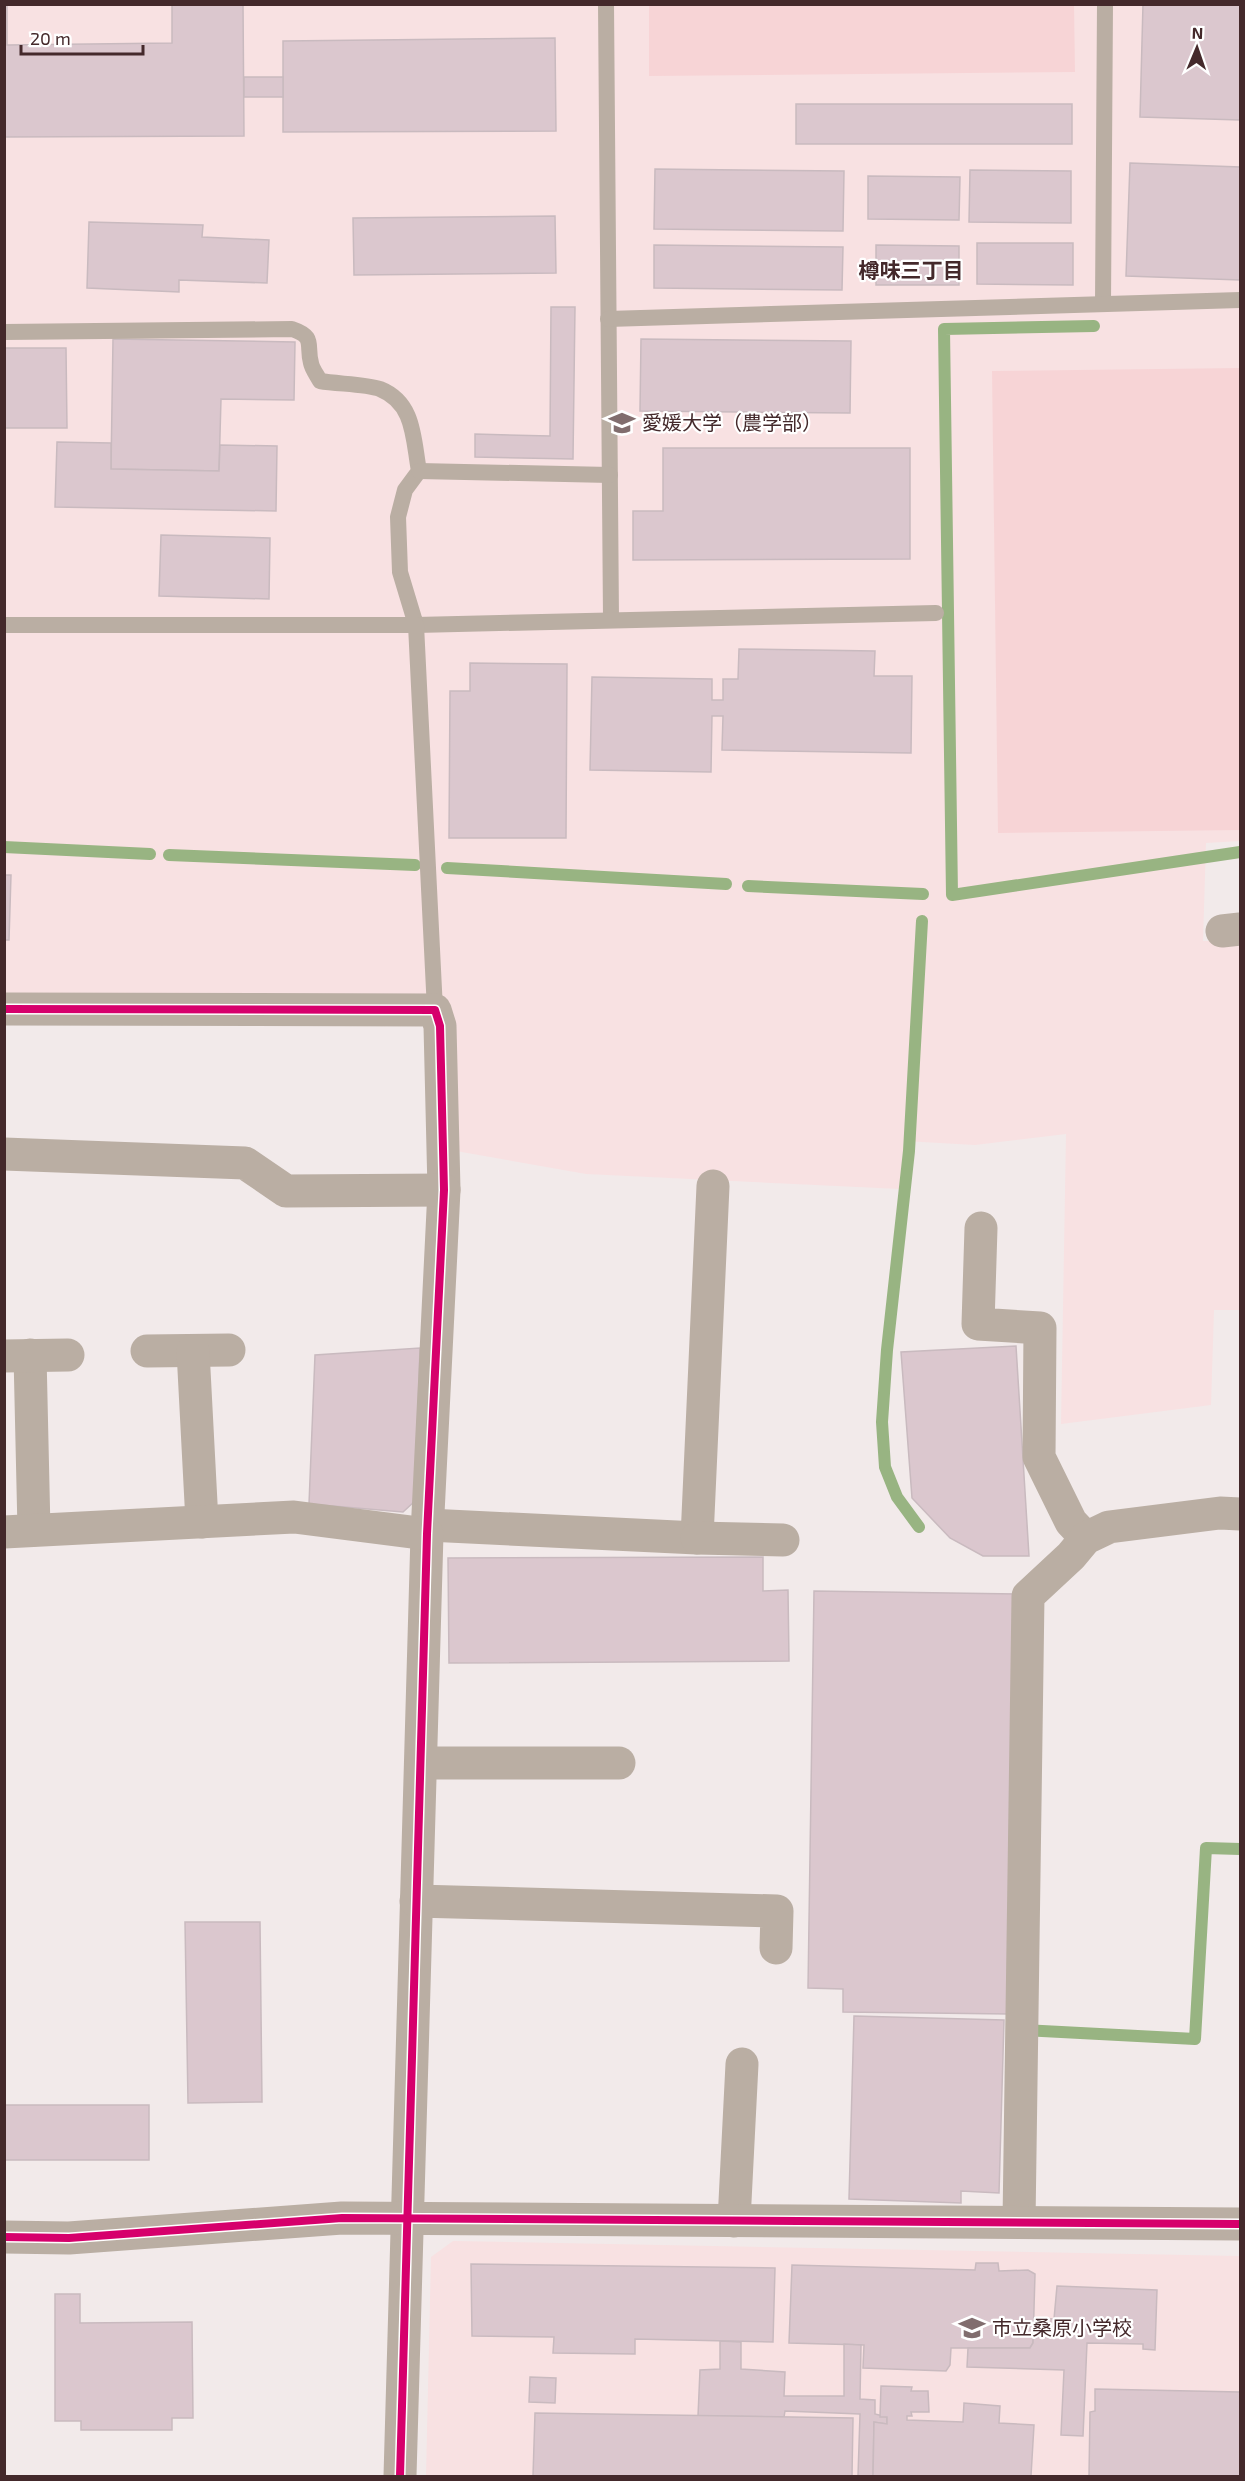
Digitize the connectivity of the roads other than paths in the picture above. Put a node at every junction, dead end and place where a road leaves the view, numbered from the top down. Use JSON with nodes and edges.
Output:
{"nodes":[{"id":1,"x":606,"y":4,"type":"edge"},
{"id":2,"x":1106,"y":4,"type":"edge"},
{"id":3,"x":1240,"y":300,"type":"edge"},
{"id":4,"x":1103,"y":304,"type":"junction"},
{"id":5,"x":608,"y":319,"type":"junction"},
{"id":6,"x":4,"y":332,"type":"edge"},
{"id":7,"x":418,"y":471,"type":"junction"},
{"id":8,"x":610,"y":475,"type":"junction"},
{"id":9,"x":936,"y":613,"type":"dead end"},
{"id":10,"x":611,"y":619,"type":"junction"},
{"id":11,"x":4,"y":625,"type":"edge"},
{"id":12,"x":416,"y":625,"type":"junction"},
{"id":13,"x":4,"y":1009,"type":"edge"},
{"id":14,"x":435,"y":1010,"type":"junction"},
{"id":15,"x":4,"y":1154,"type":"edge"},
{"id":16,"x":713,"y":1186,"type":"dead end"},
{"id":17,"x":444,"y":1190,"type":"junction"},
{"id":18,"x":981,"y":1228,"type":"dead end"},
{"id":19,"x":229,"y":1350,"type":"dead end"},
{"id":20,"x":147,"y":1351,"type":"dead end"},
{"id":21,"x":193,"y":1351,"type":"junction"},
{"id":22,"x":68,"y":1355,"type":"dead end"},
{"id":23,"x":17,"y":1356,"type":"edge"},
{"id":24,"x":1240,"y":1514,"type":"edge"},
{"id":25,"x":202,"y":1522,"type":"junction"},
{"id":26,"x":428,"y":1529,"type":"junction"},
{"id":27,"x":19,"y":1531,"type":"edge"},
{"id":28,"x":697,"y":1538,"type":"junction"},
{"id":29,"x":1086,"y":1538,"type":"junction"},
{"id":30,"x":783,"y":1540,"type":"dead end"},
{"id":31,"x":421,"y":1763,"type":"junction"},
{"id":32,"x":619,"y":1763,"type":"dead end"},
{"id":33,"x":416,"y":1901,"type":"junction"},
{"id":34,"x":776,"y":1948,"type":"dead end"},
{"id":35,"x":742,"y":2064,"type":"dead end"},
{"id":36,"x":407,"y":2220,"type":"junction"},
{"id":37,"x":735,"y":2221,"type":"junction"},
{"id":38,"x":1020,"y":2222,"type":"junction"},
{"id":39,"x":1240,"y":2224,"type":"edge"},
{"id":40,"x":4,"y":2237,"type":"edge"},
{"id":41,"x":400,"y":2476,"type":"edge"}],
"edges":[{"from":1,"to":5,"type":"lane"},
{"from":2,"to":4,"type":"lane"},
{"from":3,"to":4,"type":"lane"},
{"from":4,"to":5,"type":"lane"},
{"from":5,"to":8,"type":"lane"},
{"from":6,"to":7,"type":"lane"},
{"from":7,"to":8,"type":"lane"},
{"from":7,"to":12,"type":"lane"},
{"from":8,"to":10,"type":"lane"},
{"from":9,"to":10,"type":"lane"},
{"from":10,"to":12,"type":"lane"},
{"from":11,"to":12,"type":"lane"},
{"from":12,"to":14,"type":"lane"},
{"from":13,"to":14,"type":"street"},
{"from":14,"to":17,"type":"street"},
{"from":15,"to":17,"type":"street"},
{"from":16,"to":28,"type":"street"},
{"from":17,"to":26,"type":"street"},
{"from":18,"to":29,"type":"street"},
{"from":19,"to":21,"type":"street"},
{"from":20,"to":21,"type":"street"},
{"from":21,"to":25,"type":"street"},
{"from":22,"to":23,"type":"street"},
{"from":23,"to":27,"type":"street"},
{"from":24,"to":29,"type":"street"},
{"from":25,"to":26,"type":"street"},
{"from":25,"to":27,"type":"street"},
{"from":26,"to":28,"type":"street"},
{"from":26,"to":31,"type":"street"},
{"from":28,"to":30,"type":"street"},
{"from":29,"to":38,"type":"street"},
{"from":31,"to":32,"type":"street"},
{"from":31,"to":33,"type":"street"},
{"from":33,"to":34,"type":"street"},
{"from":33,"to":36,"type":"street"},
{"from":35,"to":37,"type":"street"},
{"from":36,"to":37,"type":"street"},
{"from":36,"to":40,"type":"street"},
{"from":36,"to":41,"type":"street"},
{"from":37,"to":38,"type":"street"},
{"from":38,"to":39,"type":"street"}]}
